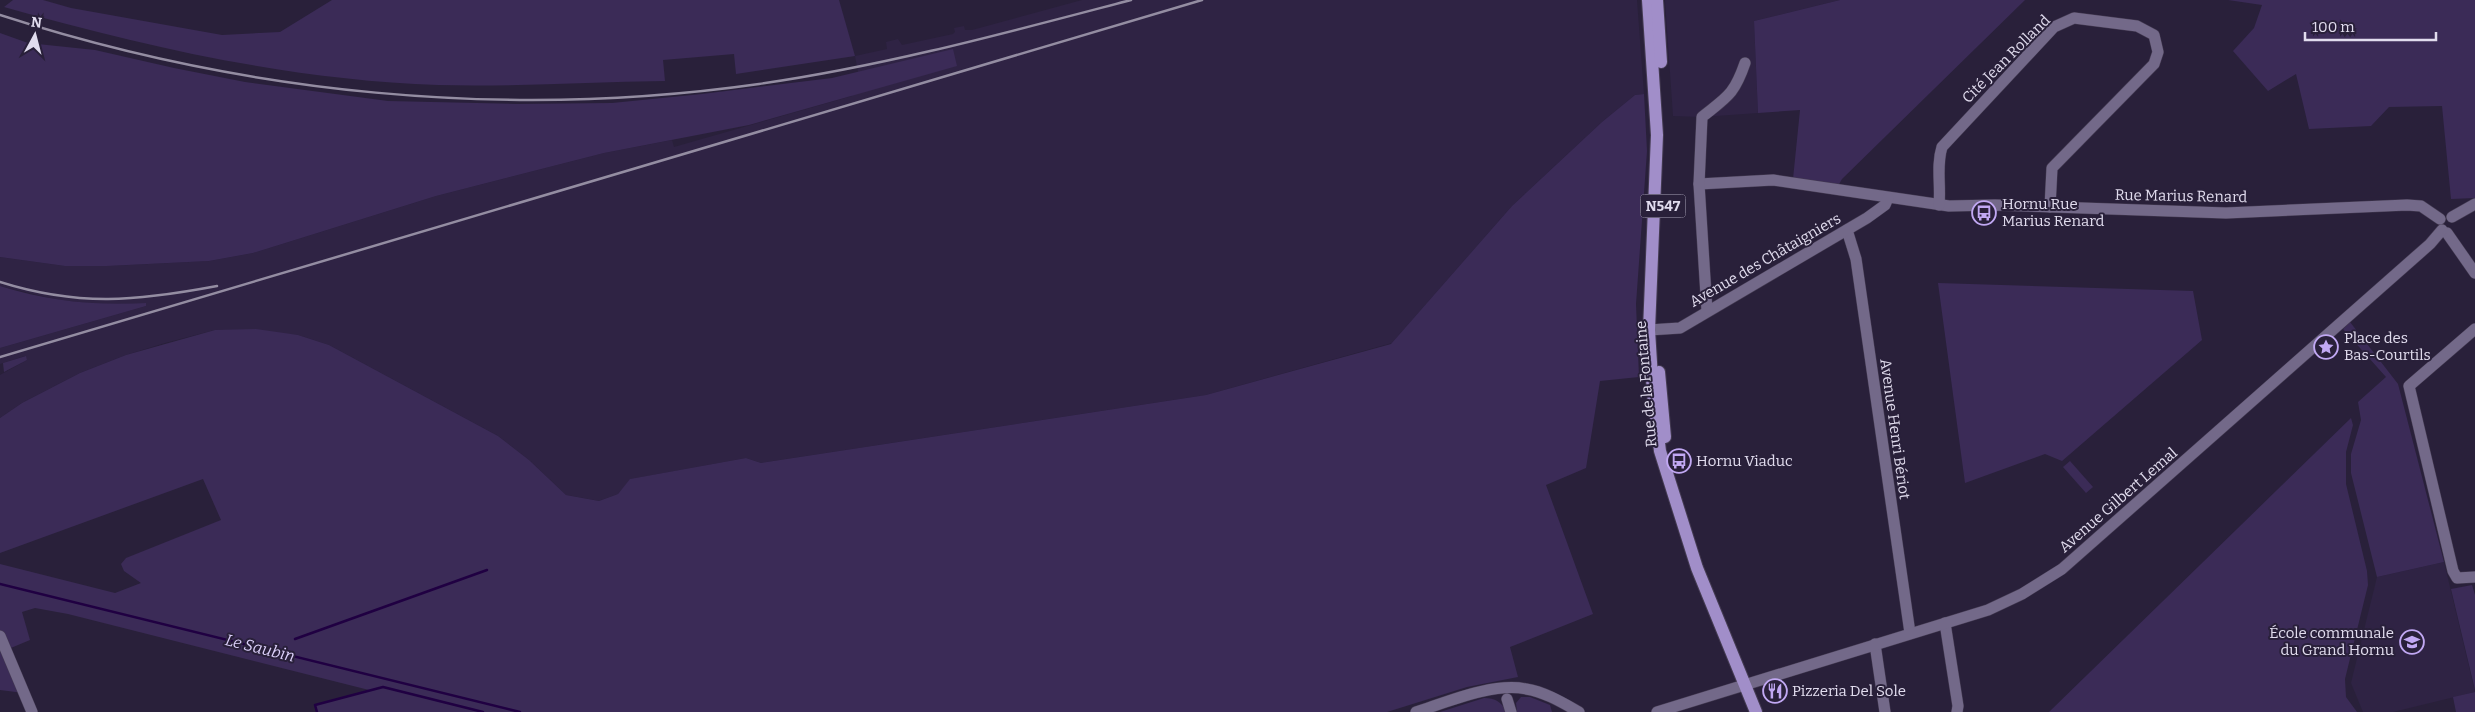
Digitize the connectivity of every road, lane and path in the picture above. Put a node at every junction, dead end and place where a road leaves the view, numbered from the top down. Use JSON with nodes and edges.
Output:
{"nodes":[{"id":1,"x":1648,"y":0,"type":"edge"},
{"id":2,"x":1657,"y":0,"type":"edge"},
{"id":3,"x":1655,"y":37,"type":"junction"},
{"id":4,"x":1745,"y":63,"type":"dead end"},
{"id":5,"x":1699,"y":184,"type":"junction"},
{"id":6,"x":1888,"y":198,"type":"junction"},
{"id":7,"x":2475,"y":204,"type":"edge"},
{"id":8,"x":1938,"y":205,"type":"junction"},
{"id":9,"x":2050,"y":207,"type":"junction"},
{"id":10,"x":2443,"y":227,"type":"junction"},
{"id":11,"x":1847,"y":230,"type":"junction"},
{"id":12,"x":2475,"y":273,"type":"edge"},
{"id":13,"x":1707,"y":311,"type":"junction"},
{"id":14,"x":1652,"y":329,"type":"junction"},
{"id":15,"x":2475,"y":329,"type":"edge"},
{"id":16,"x":2475,"y":577,"type":"edge"},
{"id":17,"x":1945,"y":623,"type":"junction"},
{"id":18,"x":1910,"y":633,"type":"junction"},
{"id":19,"x":0,"y":636,"type":"edge"},
{"id":20,"x":1875,"y":644,"type":"junction"},
{"id":21,"x":1746,"y":684,"type":"junction"},
{"id":22,"x":1507,"y":698,"type":"dead end"},
{"id":23,"x":32,"y":712,"type":"edge"},
{"id":24,"x":1416,"y":712,"type":"edge"},
{"id":25,"x":1511,"y":712,"type":"edge"},
{"id":26,"x":1580,"y":712,"type":"edge"},
{"id":27,"x":1658,"y":712,"type":"edge"},
{"id":28,"x":1756,"y":712,"type":"edge"},
{"id":29,"x":1762,"y":712,"type":"edge"},
{"id":30,"x":1885,"y":712,"type":"edge"},
{"id":31,"x":1957,"y":712,"type":"edge"}],
"edges":[{"from":1,"to":3,"type":"main road","number":"N547"},
{"from":2,"to":3,"type":"main road","number":"N547"},
{"from":3,"to":14,"type":"main road","name":"Rue de la Fontaine","number":"N547"},
{"from":4,"to":5,"type":"street"},
{"from":5,"to":6,"type":"street","name":"Rue Marius Renard"},
{"from":5,"to":13,"type":"street"},
{"from":6,"to":8,"type":"street","name":"Rue Marius Renard"},
{"from":6,"to":11,"type":"street","name":"Avenue des Châtaigniers"},
{"from":7,"to":10,"type":"street"},
{"from":8,"to":9,"type":"street","name":"Rue Marius Renard"},
{"from":8,"to":9,"type":"street","name":"Cité Jean Rolland"},
{"from":9,"to":10,"type":"street","name":"Rue Marius Renard"},
{"from":10,"to":12,"type":"street"},
{"from":10,"to":17,"type":"street","name":"Avenue Gilbert Lemal"},
{"from":11,"to":13,"type":"street","name":"Avenue des Châtaigniers"},
{"from":11,"to":18,"type":"street","name":"Avenue Henri Bériot"},
{"from":13,"to":14,"type":"street","name":"Avenue des Châtaigniers"},
{"from":14,"to":21,"type":"main road","name":"Rue de la Fontaine","number":"N547"},
{"from":15,"to":16,"type":"street"},
{"from":17,"to":18,"type":"street","name":"Avenue Gilbert Lemal"},
{"from":17,"to":31,"type":"street"},
{"from":18,"to":20,"type":"street","name":"Avenue Gilbert Lemal"},
{"from":19,"to":23,"type":"street"},
{"from":20,"to":21,"type":"street","name":"Avenue Gilbert Lemal"},
{"from":20,"to":30,"type":"street"},
{"from":21,"to":27,"type":"street","name":"Avenue Gilbert Lemal"},
{"from":21,"to":28,"type":"main road","name":"Rue de la Fontaine","number":"N547"},
{"from":21,"to":29,"type":"main road","name":"Rue de la Fontaine","number":"N547"},
{"from":22,"to":25,"type":"street"},
{"from":24,"to":26,"type":"street"}]}
